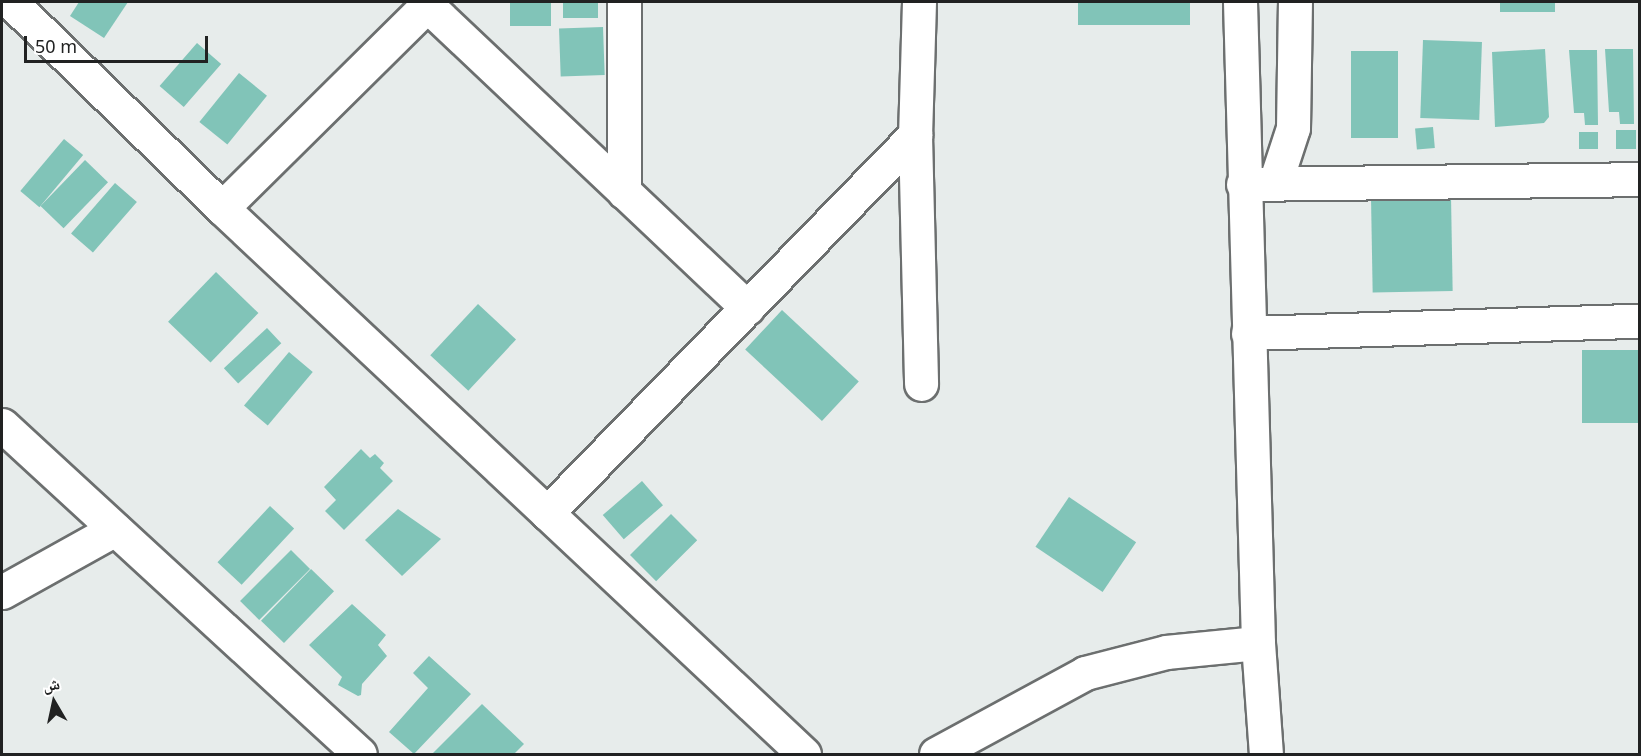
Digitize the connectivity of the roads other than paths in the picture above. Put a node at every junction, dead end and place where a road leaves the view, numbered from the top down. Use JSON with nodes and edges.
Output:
{"nodes":[{"id":1,"x":11,"y":2,"type":"edge"},
{"id":2,"x":624,"y":2,"type":"edge"},
{"id":3,"x":919,"y":2,"type":"edge"},
{"id":4,"x":1240,"y":2,"type":"edge"},
{"id":5,"x":1295,"y":2,"type":"edge"},
{"id":6,"x":428,"y":3,"type":"edge"},
{"id":7,"x":915,"y":135,"type":"junction"},
{"id":8,"x":1640,"y":179,"type":"edge"},
{"id":9,"x":1259,"y":183,"type":"junction"},
{"id":10,"x":624,"y":192,"type":"junction"},
{"id":11,"x":222,"y":208,"type":"junction"},
{"id":12,"x":747,"y":308,"type":"junction"},
{"id":13,"x":1640,"y":321,"type":"edge"},
{"id":14,"x":1248,"y":333,"type":"junction"},
{"id":15,"x":921,"y":384,"type":"dead end"},
{"id":16,"x":2,"y":425,"type":"edge"},
{"id":17,"x":547,"y":513,"type":"junction"},
{"id":18,"x":115,"y":529,"type":"junction"},
{"id":19,"x":2,"y":592,"type":"edge"},
{"id":20,"x":1257,"y":643,"type":"junction"},
{"id":21,"x":341,"y":750,"type":"edge"},
{"id":22,"x":804,"y":754,"type":"edge"},
{"id":23,"x":936,"y":754,"type":"edge"},
{"id":24,"x":1266,"y":754,"type":"edge"}],
"edges":[{"from":1,"to":11,"type":"street"},
{"from":2,"to":10,"type":"street"},
{"from":3,"to":7,"type":"street"},
{"from":4,"to":9,"type":"street"},
{"from":5,"to":9,"type":"street"},
{"from":6,"to":10,"type":"street"},
{"from":6,"to":11,"type":"street"},
{"from":7,"to":12,"type":"street"},
{"from":7,"to":15,"type":"street"},
{"from":8,"to":9,"type":"street"},
{"from":9,"to":14,"type":"street"},
{"from":10,"to":12,"type":"street"},
{"from":11,"to":17,"type":"street"},
{"from":12,"to":17,"type":"street"},
{"from":13,"to":14,"type":"street"},
{"from":14,"to":20,"type":"street"},
{"from":16,"to":18,"type":"street"},
{"from":17,"to":22,"type":"street"},
{"from":18,"to":19,"type":"street"},
{"from":18,"to":21,"type":"street"},
{"from":20,"to":23,"type":"street"},
{"from":20,"to":24,"type":"street"}]}
